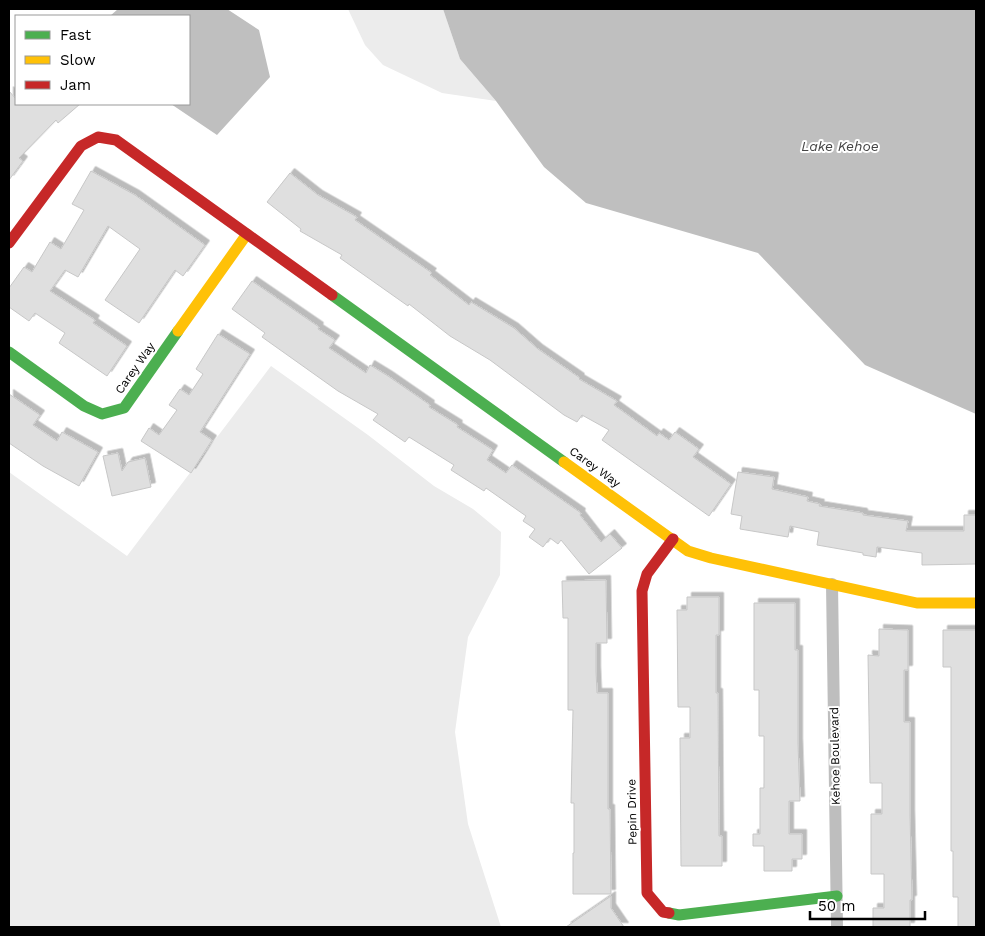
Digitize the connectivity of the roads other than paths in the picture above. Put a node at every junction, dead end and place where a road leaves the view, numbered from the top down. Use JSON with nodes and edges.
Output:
{"nodes":[{"id":1,"x":247,"y":234,"type":"junction"},
{"id":2,"x":9,"y":243,"type":"edge"},
{"id":3,"x":9,"y":352,"type":"edge"},
{"id":4,"x":673,"y":539,"type":"junction"},
{"id":5,"x":832,"y":584,"type":"junction"},
{"id":6,"x":976,"y":603,"type":"edge"},
{"id":7,"x":837,"y":896,"type":"junction"},
{"id":8,"x":838,"y":927,"type":"edge"}],
"edges":[{"from":1,"to":2,"type":"street","name":"Carey Way"},
{"from":1,"to":3,"type":"street","name":"Carey Way"},
{"from":1,"to":4,"type":"street","name":"Carey Way"},
{"from":4,"to":5,"type":"street","name":"Carey Way"},
{"from":4,"to":7,"type":"street","name":"Pepin Drive"},
{"from":5,"to":6,"type":"street","name":"Carey Way"},
{"from":5,"to":7,"type":"street","name":"Kehoe Boulevard"},
{"from":7,"to":8,"type":"street","name":"Kehoe Boulevard"}]}
